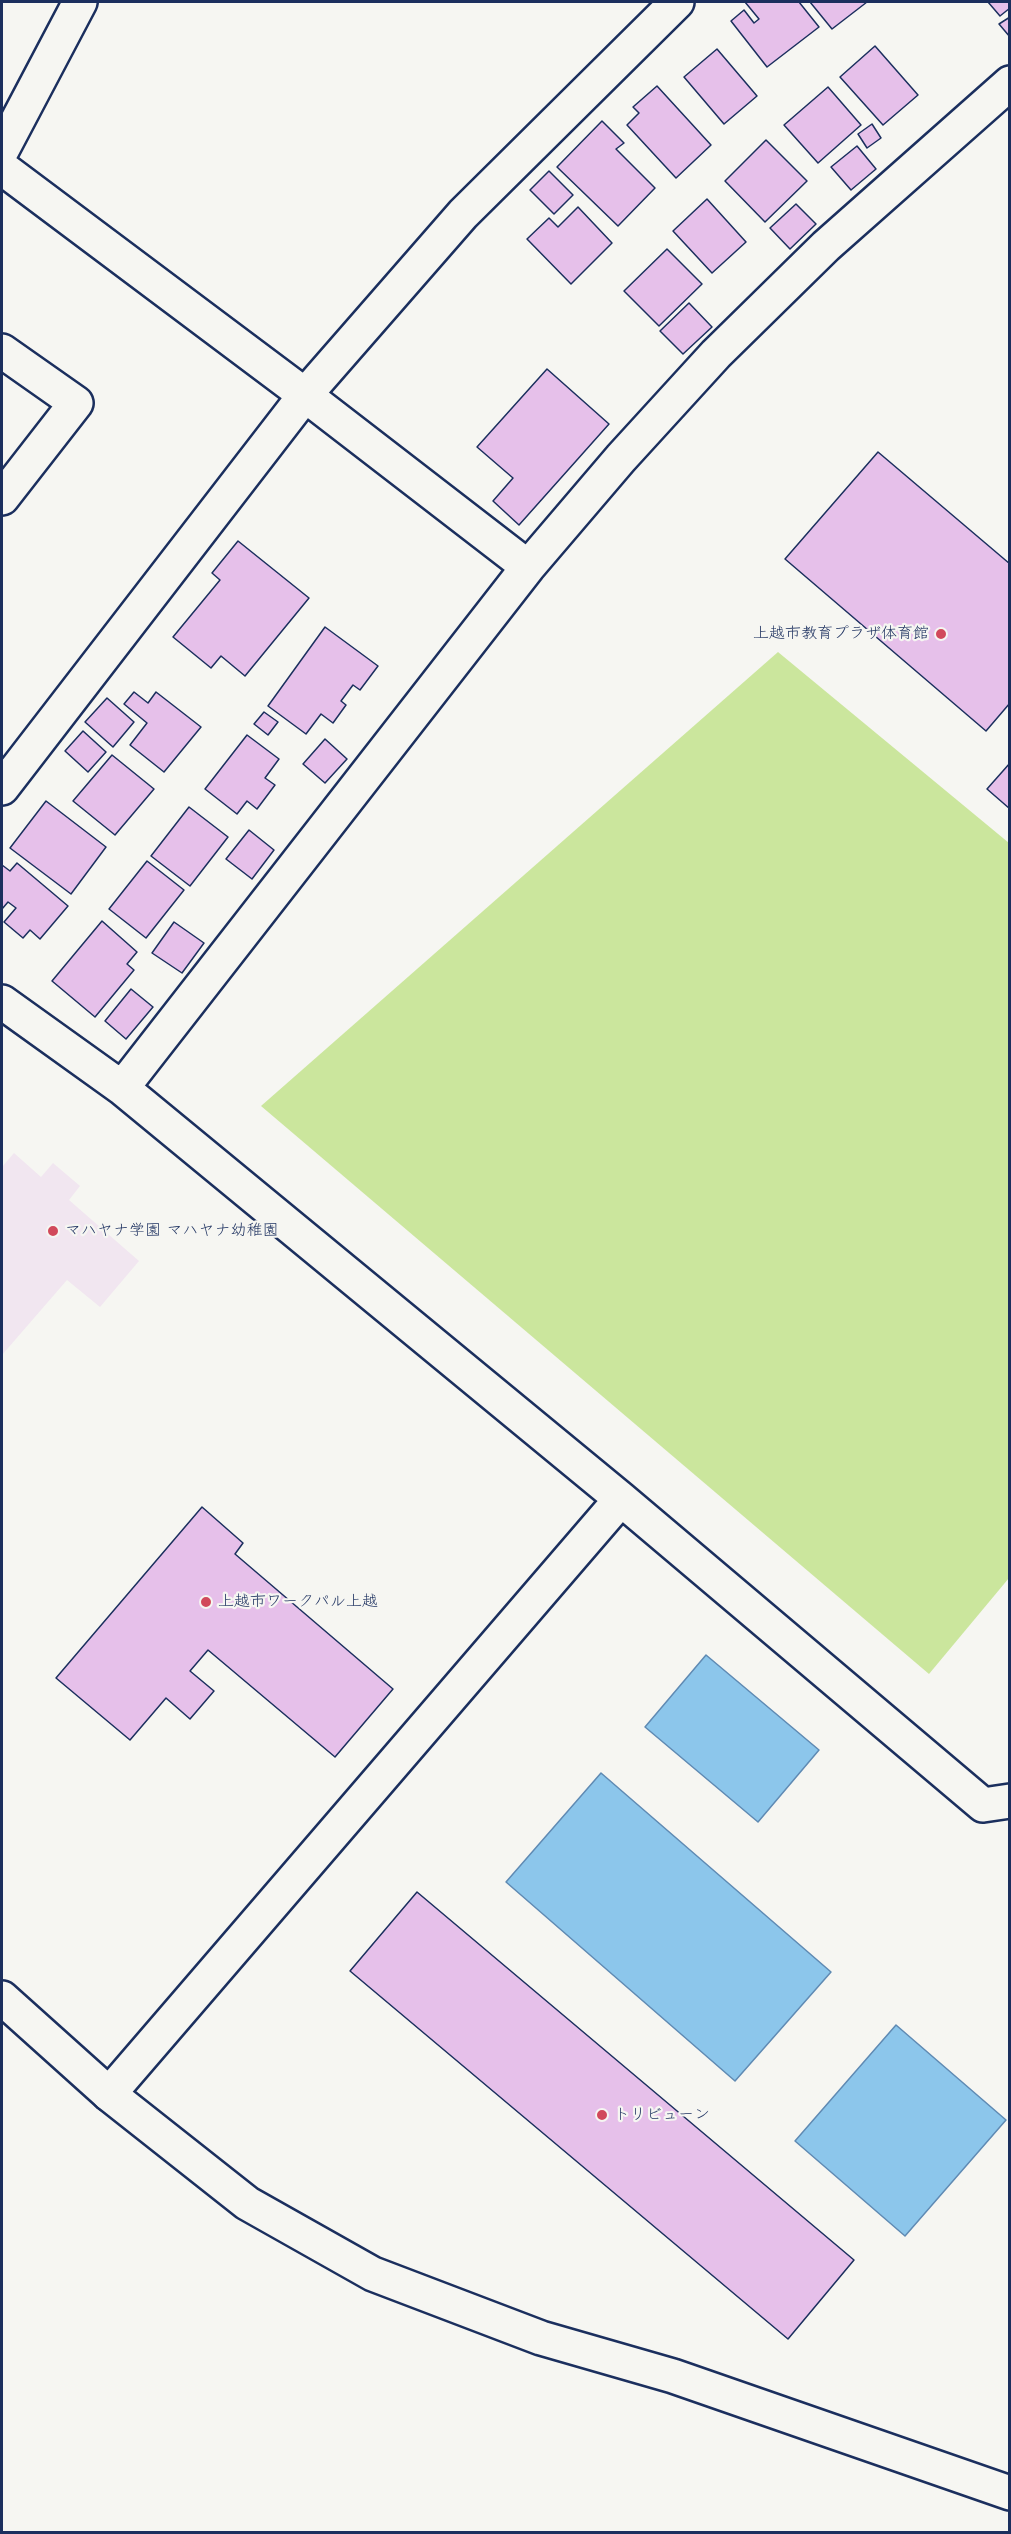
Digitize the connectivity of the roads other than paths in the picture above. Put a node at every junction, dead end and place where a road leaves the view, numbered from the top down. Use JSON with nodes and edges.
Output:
{"nodes":[{"id":1,"x":80,"y":2,"type":"edge"},
{"id":2,"x":677,"y":2,"type":"edge"},
{"id":3,"x":1010,"y":82,"type":"edge"},
{"id":4,"x":2,"y":150,"type":"edge"},
{"id":5,"x":2,"y":168,"type":"edge"},
{"id":6,"x":2,"y":351,"type":"edge"},
{"id":7,"x":305,"y":395,"type":"junction"},
{"id":8,"x":2,"y":498,"type":"edge"},
{"id":9,"x":528,"y":567,"type":"junction"},
{"id":10,"x":2,"y":788,"type":"edge"},
{"id":11,"x":2,"y":1002,"type":"edge"},
{"id":12,"x":122,"y":1088,"type":"junction"},
{"id":13,"x":621,"y":1499,"type":"junction"},
{"id":14,"x":1010,"y":1801,"type":"edge"},
{"id":15,"x":2,"y":1998,"type":"edge"},
{"id":16,"x":109,"y":2094,"type":"junction"},
{"id":17,"x":1010,"y":2493,"type":"edge"}],
"edges":[{"from":1,"to":4,"type":"street"},
{"from":2,"to":7,"type":"street"},
{"from":3,"to":9,"type":"street"},
{"from":5,"to":7,"type":"street"},
{"from":6,"to":8,"type":"street"},
{"from":7,"to":9,"type":"street"},
{"from":7,"to":10,"type":"street"},
{"from":9,"to":12,"type":"street"},
{"from":11,"to":12,"type":"street"},
{"from":12,"to":13,"type":"street"},
{"from":13,"to":14,"type":"street"},
{"from":13,"to":16,"type":"street"},
{"from":15,"to":16,"type":"street"},
{"from":16,"to":17,"type":"street"}]}
